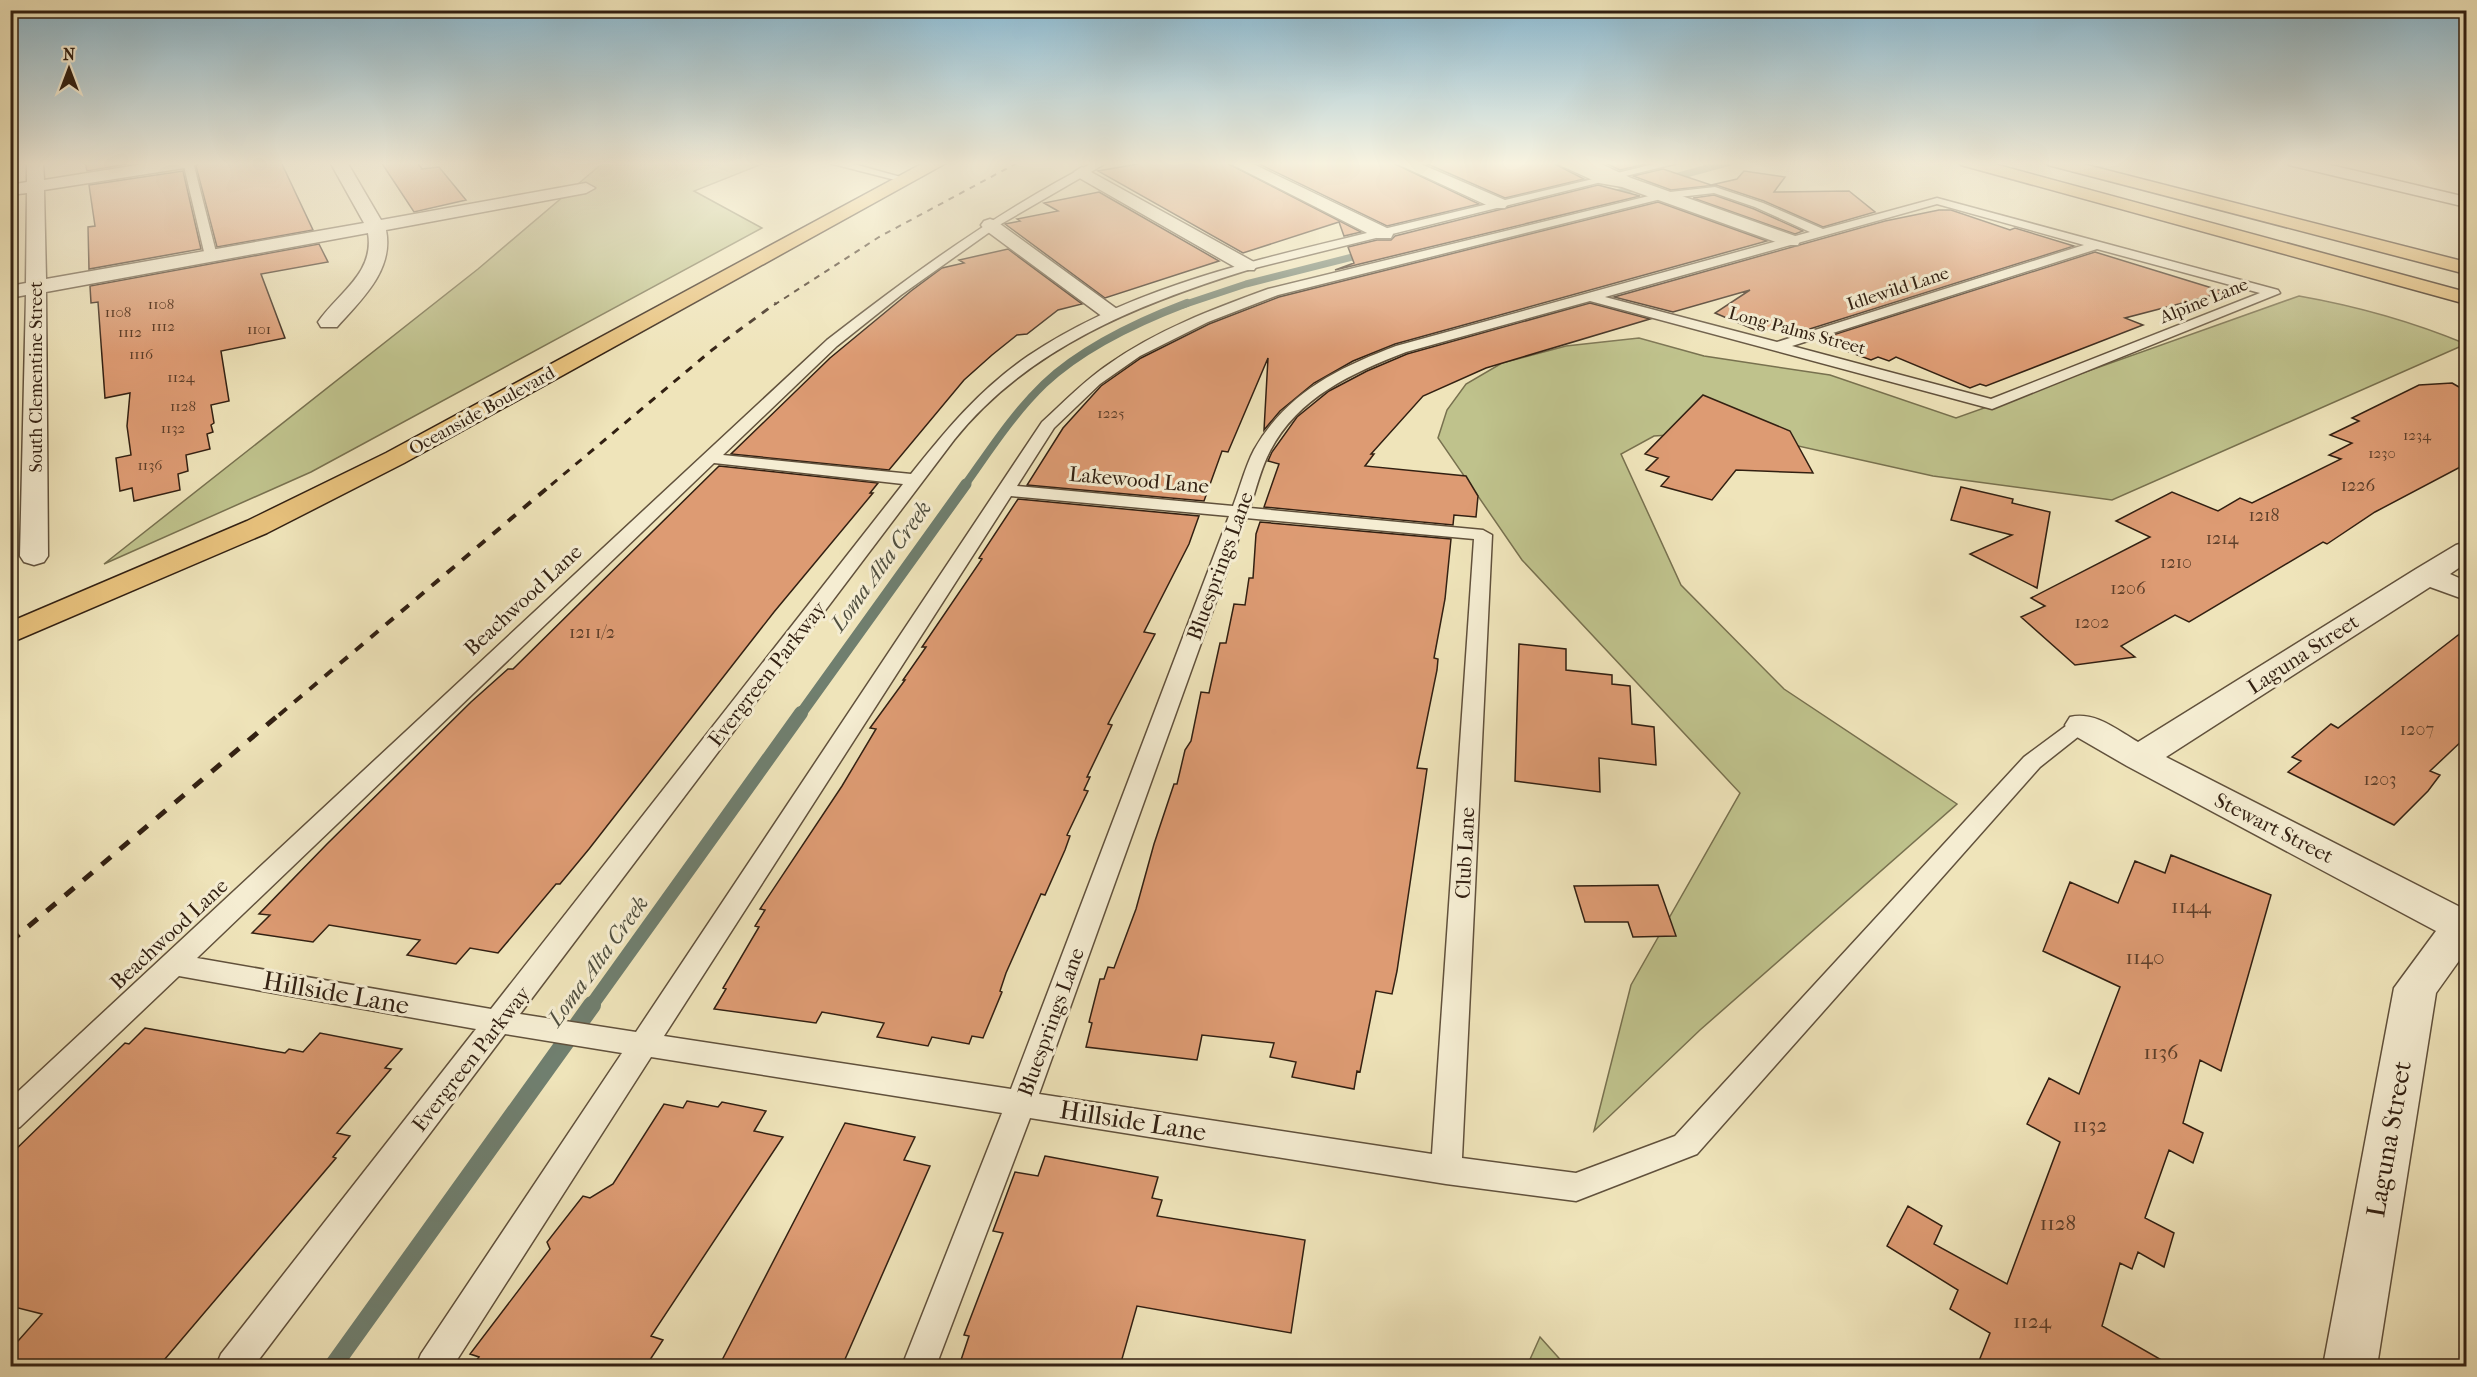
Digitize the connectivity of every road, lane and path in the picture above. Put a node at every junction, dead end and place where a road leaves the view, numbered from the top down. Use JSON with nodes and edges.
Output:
{"nodes":[{"id":1,"x":36,"y":226,"type":"edge"},
{"id":2,"x":204,"y":226,"type":"edge"},
{"id":3,"x":376,"y":226,"type":"edge"},
{"id":4,"x":377,"y":226,"type":"edge"},
{"id":5,"x":817,"y":226,"type":"edge"},
{"id":6,"x":988,"y":226,"type":"edge"},
{"id":7,"x":992,"y":226,"type":"edge"},
{"id":8,"x":1177,"y":226,"type":"edge"},
{"id":9,"x":1368,"y":226,"type":"edge"},
{"id":10,"x":1414,"y":226,"type":"edge"},
{"id":11,"x":1527,"y":226,"type":"edge"},
{"id":12,"x":1749,"y":226,"type":"edge"},
{"id":13,"x":1807,"y":226,"type":"edge"},
{"id":14,"x":1844,"y":226,"type":"edge"},
{"id":15,"x":2028,"y":226,"type":"edge"},
{"id":16,"x":2202,"y":226,"type":"edge"},
{"id":17,"x":2306,"y":226,"type":"edge"},
{"id":18,"x":1823,"y":232,"type":"junction"},
{"id":19,"x":1384,"y":234,"type":"junction"},
{"id":20,"x":1791,"y":241,"type":"junction"},
{"id":21,"x":2096,"y":245,"type":"junction"},
{"id":22,"x":211,"y":256,"type":"junction"},
{"id":23,"x":1247,"y":266,"type":"junction"},
{"id":24,"x":2466,"y":267,"type":"edge"},
{"id":25,"x":36,"y":287,"type":"junction"},
{"id":26,"x":10,"y":292,"type":"edge"},
{"id":27,"x":1591,"y":297,"type":"junction"},
{"id":28,"x":2466,"y":298,"type":"edge"},
{"id":29,"x":1110,"y":313,"type":"junction"},
{"id":30,"x":329,"y":322,"type":"dead end"},
{"id":31,"x":1779,"y":346,"type":"junction"},
{"id":32,"x":1992,"y":404,"type":"joint"},
{"id":33,"x":38,"y":433,"type":"junction"},
{"id":34,"x":10,"y":438,"type":"edge"},
{"id":35,"x":709,"y":458,"type":"junction"},
{"id":36,"x":915,"y":480,"type":"junction"},
{"id":37,"x":1005,"y":490,"type":"junction"},
{"id":38,"x":1239,"y":513,"type":"junction"},
{"id":39,"x":1483,"y":535,"type":"joint"},
{"id":40,"x":2466,"y":551,"type":"edge"},
{"id":41,"x":34,"y":556,"type":"dead end"},
{"id":42,"x":2426,"y":575,"type":"junction"},
{"id":43,"x":2466,"y":591,"type":"edge"},
{"id":44,"x":10,"y":634,"type":"edge"},
{"id":45,"x":2082,"y":725,"type":"joint"},
{"id":46,"x":2139,"y":758,"type":"junction"},
{"id":47,"x":2465,"y":927,"type":"edge"},
{"id":48,"x":172,"y":964,"type":"junction"},
{"id":49,"x":499,"y":1022,"type":"junction"},
{"id":50,"x":642,"y":1043,"type":"junction"},
{"id":51,"x":1021,"y":1103,"type":"junction"},
{"id":52,"x":10,"y":1118,"type":"edge"},
{"id":53,"x":1446,"y":1170,"type":"junction"},
{"id":54,"x":233,"y":1366,"type":"edge"},
{"id":55,"x":433,"y":1366,"type":"edge"},
{"id":56,"x":919,"y":1366,"type":"edge"},
{"id":57,"x":2350,"y":1366,"type":"edge"}],
"edges":[{"from":1,"to":25,"type":"street","name":"South Clementine Street"},
{"from":2,"to":22,"type":"lane"},
{"from":3,"to":22,"type":"street"},
{"from":4,"to":30,"type":"street"},
{"from":5,"to":44,"type":"main road","name":"Oceanside Boulevard"},
{"from":6,"to":35,"type":"lane","name":"Beachwood Lane"},
{"from":7,"to":29,"type":"street"},
{"from":8,"to":23,"type":"street"},
{"from":9,"to":19,"type":"street"},
{"from":10,"to":19,"type":"lane","name":"Evergreen Parkway"},
{"from":11,"to":37,"type":"lane"},
{"from":12,"to":20,"type":"street"},
{"from":13,"to":18,"type":"lane"},
{"from":14,"to":18,"type":"lane","name":"Bluesprings Lane"},
{"from":15,"to":21,"type":"lane","name":"Alpine Lane"},
{"from":16,"to":28,"type":"main road"},
{"from":17,"to":24,"type":"main road"},
{"from":18,"to":20,"type":"lane","name":"Bluesprings Lane"},
{"from":19,"to":23,"type":"lane","name":"Evergreen Parkway"},
{"from":20,"to":27,"type":"lane","name":"Bluesprings Lane"},
{"from":21,"to":31,"type":"lane","name":"Idlewild Lane"},
{"from":21,"to":32,"type":"lane","name":"Alpine Lane"},
{"from":22,"to":25,"type":"street"},
{"from":23,"to":29,"type":"lane","name":"Evergreen Parkway"},
{"from":25,"to":26,"type":"street"},
{"from":25,"to":33,"type":"street","name":"South Clementine Street"},
{"from":27,"to":31,"type":"lane","name":"Long Palms Street"},
{"from":27,"to":38,"type":"lane","name":"Bluesprings Lane"},
{"from":29,"to":36,"type":"lane","name":"Evergreen Parkway"},
{"from":31,"to":32,"type":"lane","name":"Long Palms Street"},
{"from":33,"to":34,"type":"street"},
{"from":33,"to":41,"type":"street","name":"South Clementine Street"},
{"from":35,"to":36,"type":"lane"},
{"from":35,"to":48,"type":"lane","name":"Beachwood Lane"},
{"from":36,"to":49,"type":"lane","name":"Evergreen Parkway"},
{"from":37,"to":38,"type":"lane","name":"Lakewood Lane"},
{"from":37,"to":50,"type":"lane"},
{"from":38,"to":39,"type":"lane","name":"Lakewood Lane"},
{"from":38,"to":51,"type":"lane","name":"Bluesprings Lane"},
{"from":39,"to":53,"type":"lane","name":"Club Lane"},
{"from":40,"to":42,"type":"street","name":"Laguna Street"},
{"from":42,"to":43,"type":"street"},
{"from":42,"to":46,"type":"street","name":"Laguna Street"},
{"from":45,"to":46,"type":"street","name":"Stewart Street"},
{"from":45,"to":53,"type":"lane","name":"Hillside Lane"},
{"from":46,"to":47,"type":"street","name":"Stewart Street"},
{"from":47,"to":57,"type":"street","name":"Laguna Street"},
{"from":48,"to":49,"type":"lane","name":"Hillside Lane"},
{"from":48,"to":52,"type":"lane","name":"Beachwood Lane"},
{"from":49,"to":50,"type":"lane","name":"Hillside Lane"},
{"from":49,"to":54,"type":"lane","name":"Evergreen Parkway"},
{"from":50,"to":51,"type":"lane","name":"Hillside Lane"},
{"from":50,"to":55,"type":"lane"},
{"from":51,"to":53,"type":"lane","name":"Hillside Lane"},
{"from":51,"to":56,"type":"lane","name":"Bluesprings Lane"}]}
